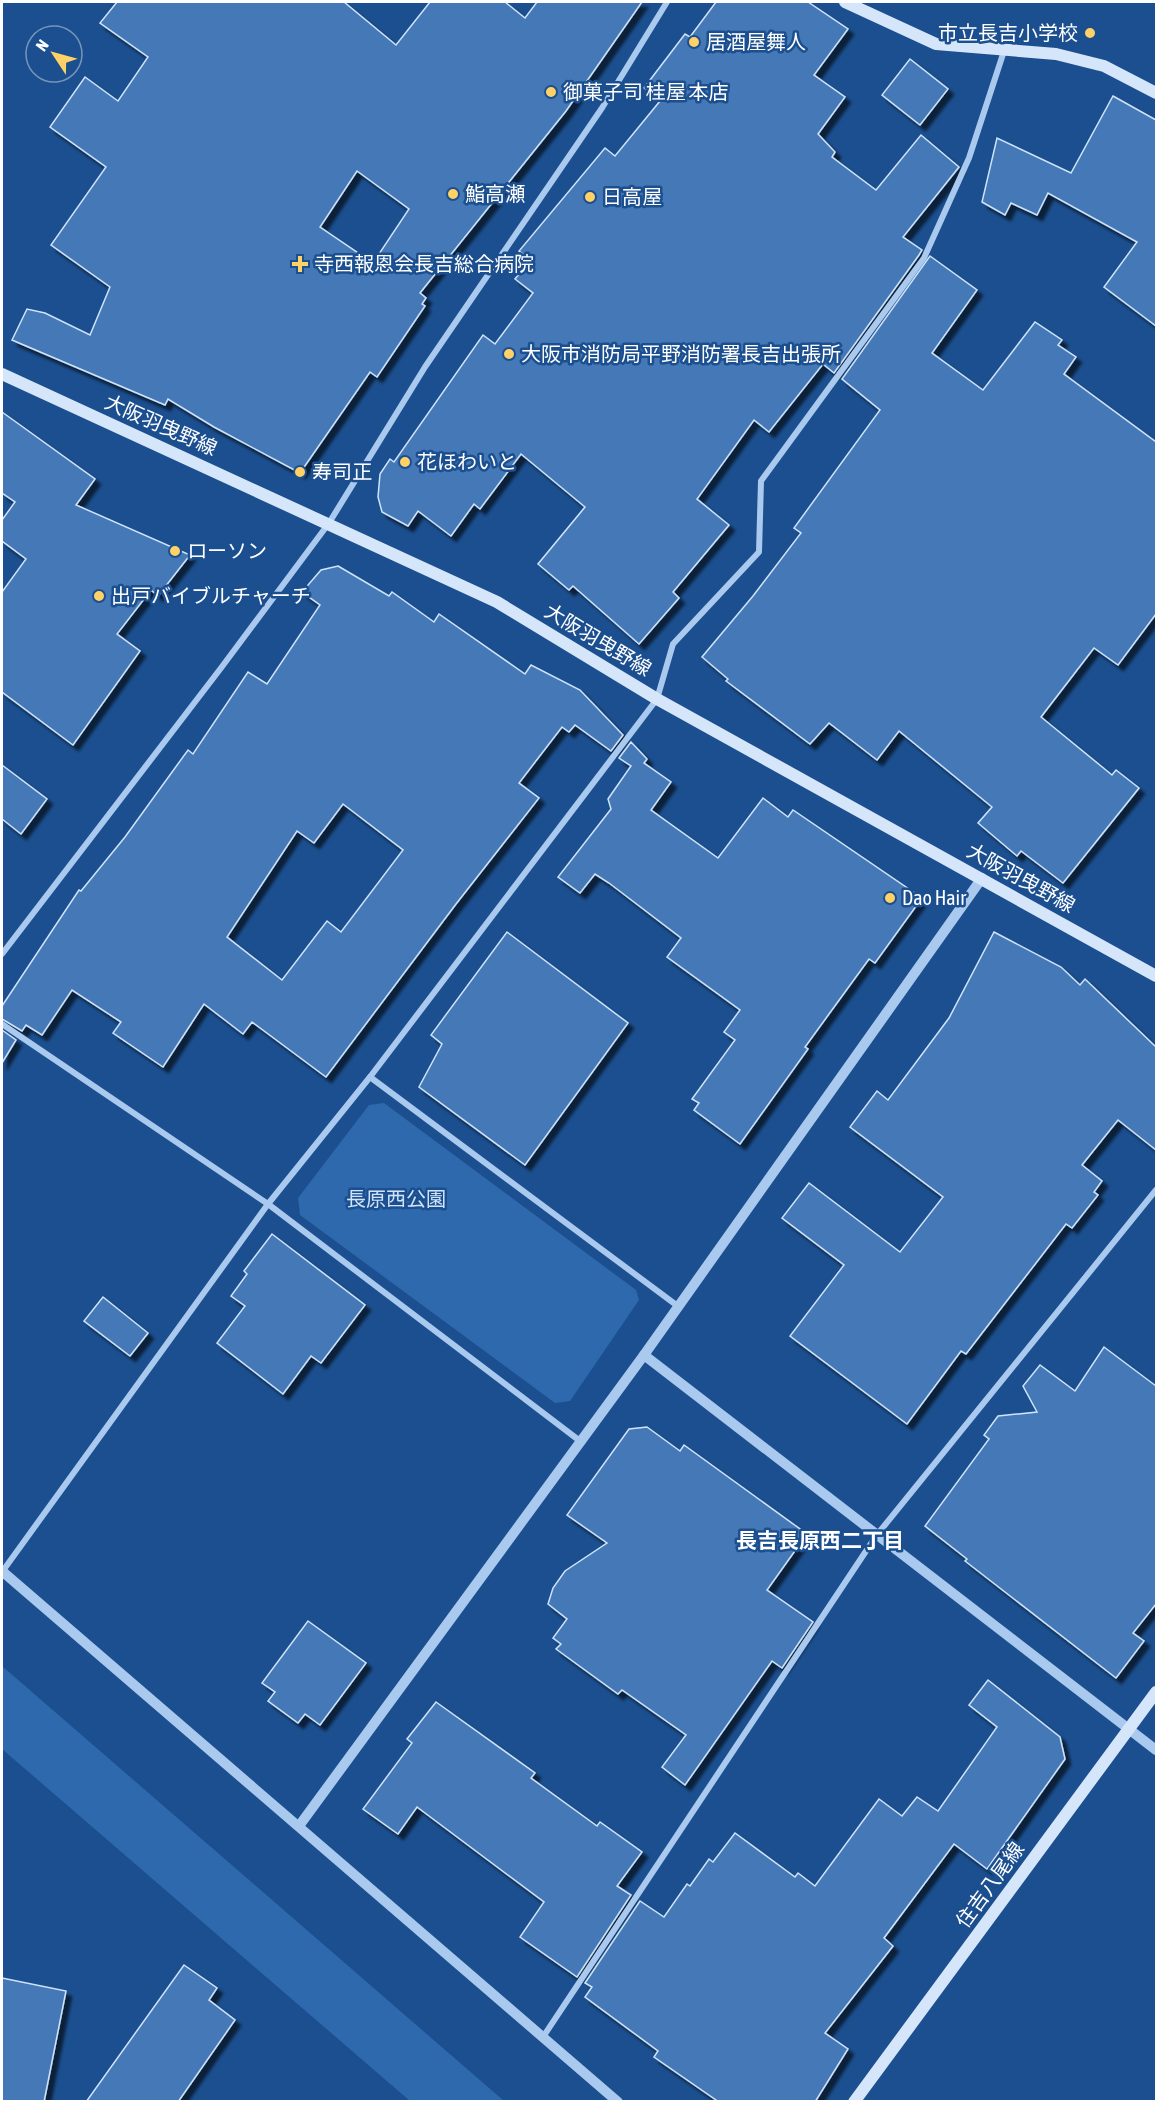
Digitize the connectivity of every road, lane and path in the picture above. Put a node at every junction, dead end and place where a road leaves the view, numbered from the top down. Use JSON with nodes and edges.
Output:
{"nodes":[{"id":1,"x":667,"y":2,"type":"edge"},
{"id":2,"x":845,"y":2,"type":"edge"},
{"id":3,"x":1004,"y":51,"type":"junction"},
{"id":4,"x":1156,"y":93,"type":"edge"},
{"id":5,"x":2,"y":374,"type":"edge"},
{"id":6,"x":328,"y":522,"type":"junction"},
{"id":7,"x":657,"y":699,"type":"junction"},
{"id":8,"x":982,"y":878,"type":"junction"},
{"id":9,"x":2,"y":954,"type":"edge"},
{"id":10,"x":1156,"y":976,"type":"edge"},
{"id":11,"x":2,"y":1024,"type":"edge"},
{"id":12,"x":370,"y":1077,"type":"junction"},
{"id":13,"x":1156,"y":1190,"type":"edge"},
{"id":14,"x":268,"y":1204,"type":"junction"},
{"id":15,"x":679,"y":1307,"type":"junction"},
{"id":16,"x":645,"y":1355,"type":"junction"},
{"id":17,"x":580,"y":1441,"type":"junction"},
{"id":18,"x":876,"y":1536,"type":"junction"},
{"id":19,"x":2,"y":1572,"type":"edge"},
{"id":20,"x":1156,"y":1692,"type":"edge"},
{"id":21,"x":1128,"y":1730,"type":"junction"},
{"id":22,"x":1156,"y":1750,"type":"edge"},
{"id":23,"x":299,"y":1826,"type":"junction"},
{"id":24,"x":543,"y":2037,"type":"junction"},
{"id":25,"x":618,"y":2102,"type":"edge"},
{"id":26,"x":854,"y":2102,"type":"edge"}],
"edges":[{"from":1,"to":6,"type":"street"},
{"from":2,"to":3,"type":"main road"},
{"from":3,"to":4,"type":"main road"},
{"from":3,"to":7,"type":"street"},
{"from":5,"to":6,"type":"main road","name":"大阪羽曳野線"},
{"from":6,"to":7,"type":"main road","name":"大阪羽曳野線"},
{"from":6,"to":9,"type":"street"},
{"from":7,"to":8,"type":"main road","name":"大阪羽曳野線"},
{"from":7,"to":12,"type":"street"},
{"from":8,"to":10,"type":"main road","name":"大阪羽曳野線"},
{"from":8,"to":15,"type":"street"},
{"from":11,"to":14,"type":"street"},
{"from":12,"to":14,"type":"street"},
{"from":12,"to":15,"type":"street"},
{"from":13,"to":18,"type":"street"},
{"from":14,"to":17,"type":"street"},
{"from":14,"to":19,"type":"street"},
{"from":15,"to":16,"type":"street"},
{"from":16,"to":17,"type":"street"},
{"from":16,"to":18,"type":"street"},
{"from":17,"to":23,"type":"street"},
{"from":18,"to":21,"type":"street"},
{"from":18,"to":24,"type":"street"},
{"from":19,"to":23,"type":"street"},
{"from":20,"to":21,"type":"main road","name":"住吉八尾線"},
{"from":21,"to":22,"type":"street"},
{"from":21,"to":26,"type":"main road","name":"住吉八尾線"},
{"from":23,"to":24,"type":"street"},
{"from":24,"to":25,"type":"street"}]}
